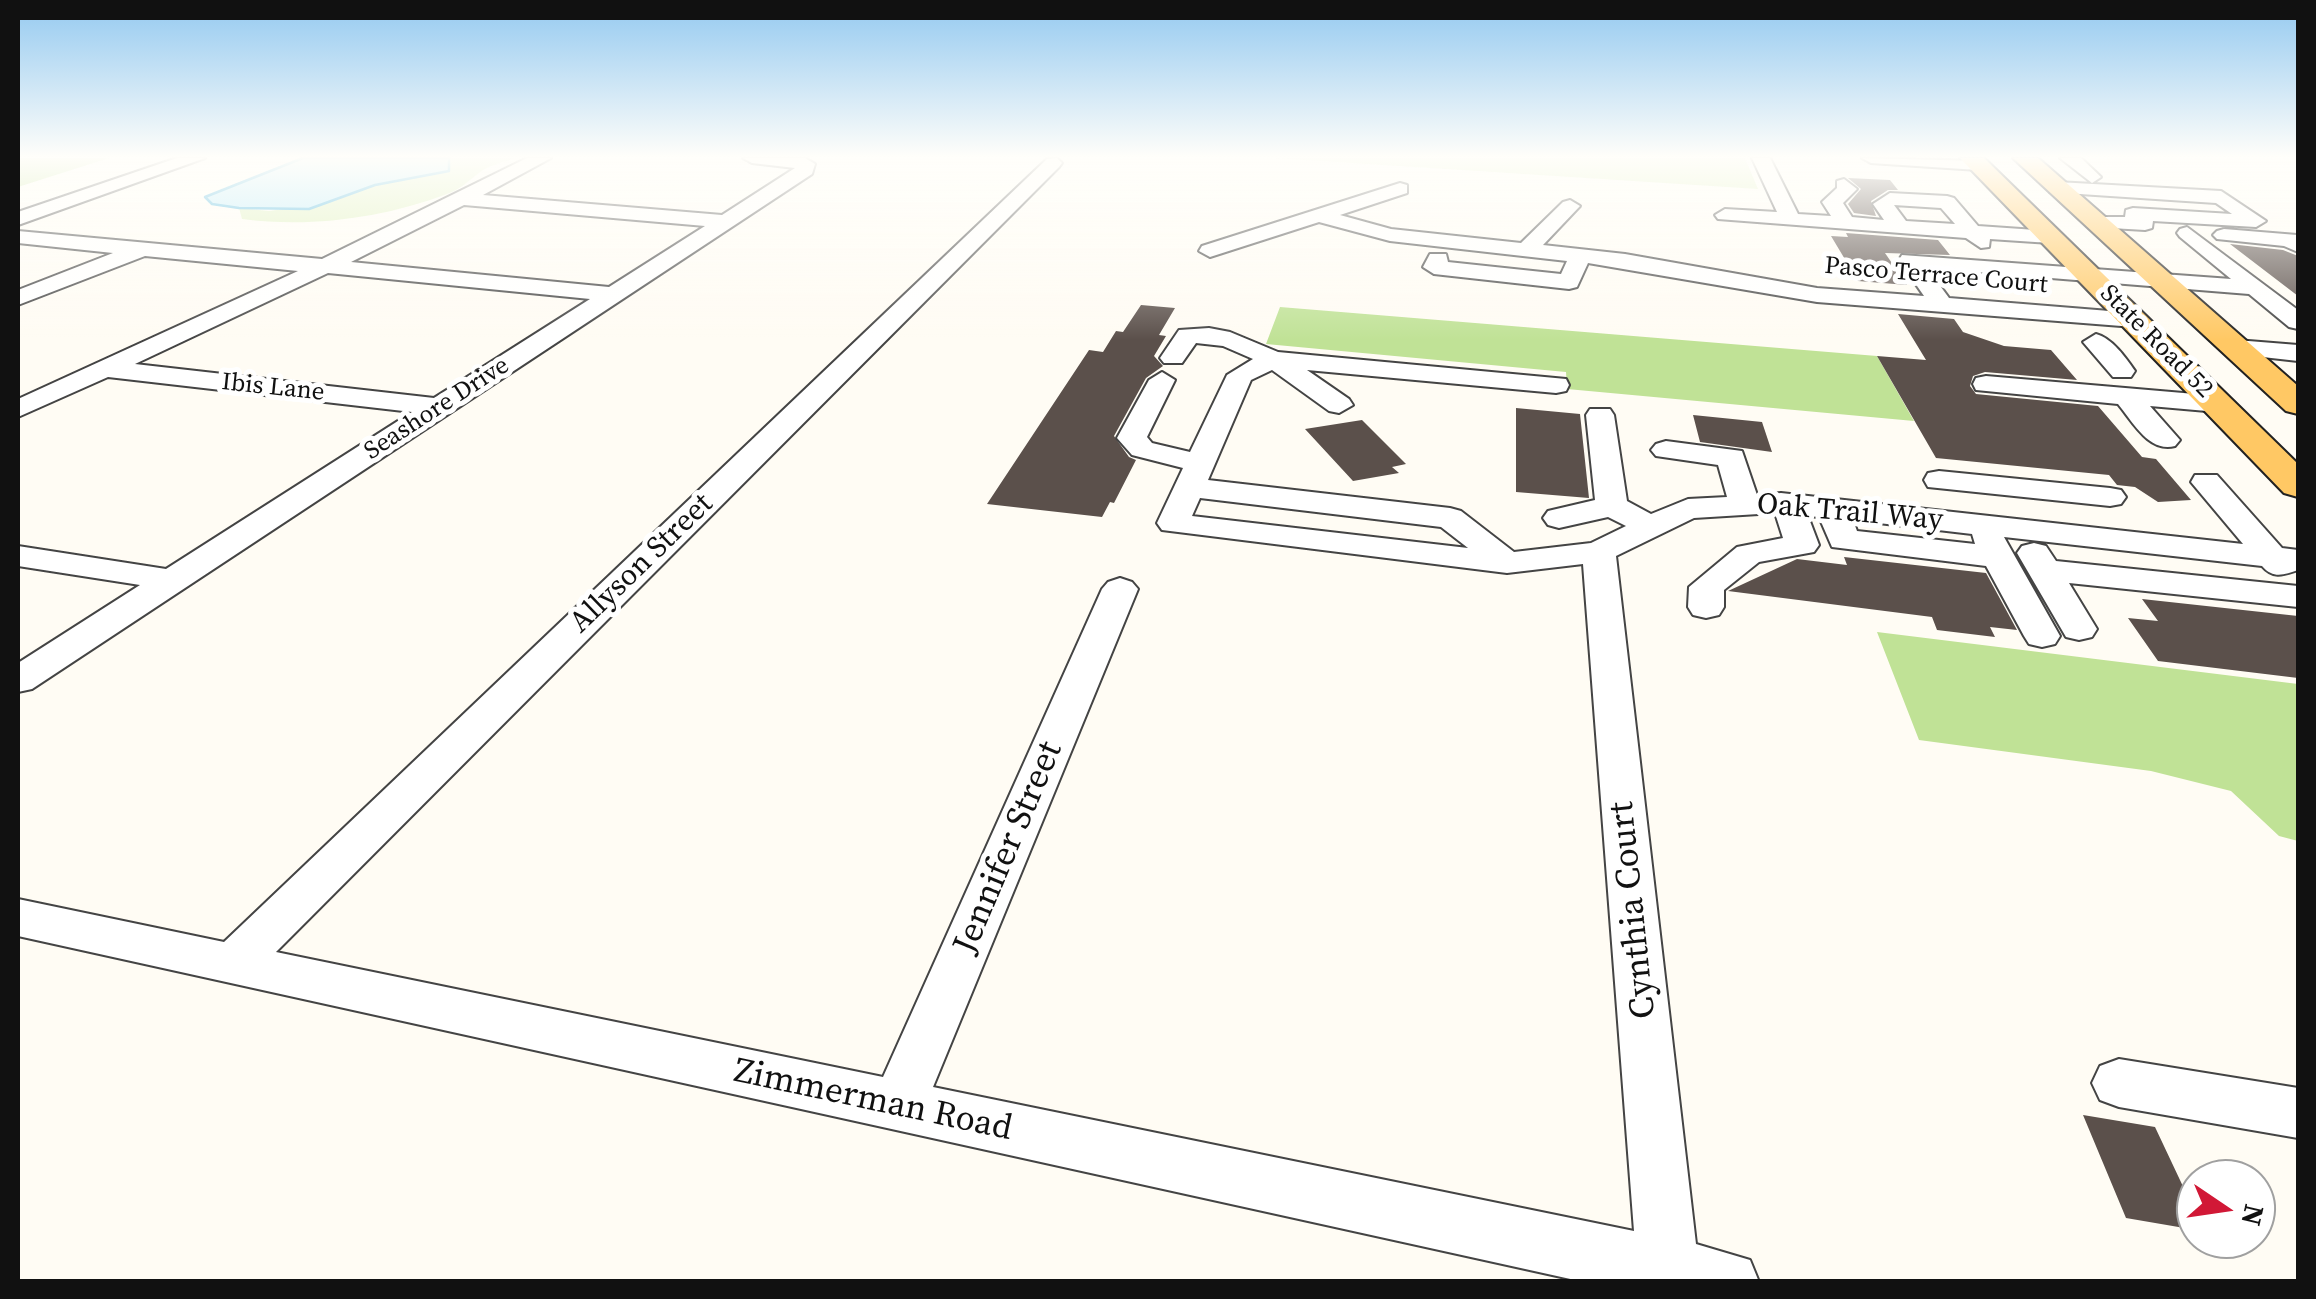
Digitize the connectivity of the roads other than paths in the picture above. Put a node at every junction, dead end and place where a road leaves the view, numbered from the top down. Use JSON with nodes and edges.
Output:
{"nodes":[{"id":1,"x":421,"y":219,"type":"edge"},
{"id":2,"x":696,"y":219,"type":"edge"},
{"id":3,"x":728,"y":219,"type":"edge"},
{"id":4,"x":996,"y":219,"type":"edge"},
{"id":5,"x":1312,"y":219,"type":"edge"},
{"id":6,"x":1330,"y":219,"type":"edge"},
{"id":7,"x":1557,"y":219,"type":"edge"},
{"id":8,"x":1768,"y":219,"type":"edge"},
{"id":9,"x":1842,"y":219,"type":"edge"},
{"id":10,"x":1894,"y":219,"type":"edge"},
{"id":11,"x":1961,"y":219,"type":"edge"},
{"id":12,"x":2031,"y":219,"type":"edge"},
{"id":13,"x":2091,"y":219,"type":"edge"},
{"id":14,"x":2139,"y":219,"type":"edge"},
{"id":15,"x":2204,"y":219,"type":"edge"},
{"id":16,"x":2251,"y":219,"type":"edge"},
{"id":17,"x":1791,"y":220,"type":"joint"},
{"id":18,"x":724,"y":221,"type":"junction"},
{"id":19,"x":2094,"y":221,"type":"junction"},
{"id":20,"x":1845,"y":224,"type":"junction"},
{"id":21,"x":1900,"y":227,"type":"junction"},
{"id":22,"x":1973,"y":232,"type":"junction"},
{"id":23,"x":18,"y":237,"type":"edge"},
{"id":24,"x":2050,"y":237,"type":"junction"},
{"id":25,"x":1445,"y":242,"type":"junction"},
{"id":26,"x":2298,"y":246,"type":"edge"},
{"id":27,"x":144,"y":248,"type":"junction"},
{"id":28,"x":1527,"y":249,"type":"junction"},
{"id":29,"x":1210,"y":251,"type":"dead end"},
{"id":30,"x":1580,"y":256,"type":"junction"},
{"id":31,"x":328,"y":265,"type":"junction"},
{"id":32,"x":2003,"y":266,"type":"junction"},
{"id":33,"x":2086,"y":272,"type":"junction"},
{"id":34,"x":2157,"y":277,"type":"junction"},
{"id":35,"x":2250,"y":283,"type":"junction"},
{"id":36,"x":612,"y":294,"type":"junction"},
{"id":37,"x":18,"y":298,"type":"edge"},
{"id":38,"x":1942,"y":305,"type":"junction"},
{"id":39,"x":1236,"y":308,"type":"dead end"},
{"id":40,"x":2134,"y":320,"type":"junction"},
{"id":41,"x":2298,"y":322,"type":"edge"},
{"id":42,"x":1979,"y":333,"type":"dead end"},
{"id":43,"x":1222,"y":337,"type":"junction"},
{"id":44,"x":2096,"y":342,"type":"junction"},
{"id":45,"x":2162,"y":348,"type":"junction"},
{"id":46,"x":2236,"y":348,"type":"junction"},
{"id":47,"x":2298,"y":353,"type":"edge"},
{"id":48,"x":1274,"y":359,"type":"junction"},
{"id":49,"x":104,"y":369,"type":"junction"},
{"id":50,"x":1986,"y":384,"type":"dead end"},
{"id":51,"x":2124,"y":384,"type":"junction"},
{"id":52,"x":1556,"y":385,"type":"dead end"},
{"id":53,"x":2292,"y":393,"type":"edge"},
{"id":54,"x":2218,"y":404,"type":"junction"},
{"id":55,"x":1339,"y":405,"type":"dead end"},
{"id":56,"x":442,"y":407,"type":"junction"},
{"id":57,"x":18,"y":409,"type":"edge"},
{"id":58,"x":1600,"y":415,"type":"dead end"},
{"id":59,"x":2165,"y":440,"type":"dead end"},
{"id":60,"x":1666,"y":450,"type":"dead end"},
{"id":61,"x":1195,"y":475,"type":"junction"},
{"id":62,"x":1940,"y":480,"type":"dead end"},
{"id":63,"x":2206,"y":482,"type":"dead end"},
{"id":64,"x":2298,"y":484,"type":"edge"},
{"id":65,"x":2030,"y":490,"type":"junction"},
{"id":66,"x":2110,"y":497,"type":"dead end"},
{"id":67,"x":1744,"y":504,"type":"junction"},
{"id":68,"x":1788,"y":504,"type":"junction"},
{"id":69,"x":1612,"y":506,"type":"junction"},
{"id":70,"x":1832,"y":509,"type":"junction"},
{"id":71,"x":1559,"y":518,"type":"dead end"},
{"id":72,"x":1651,"y":527,"type":"junction"},
{"id":73,"x":2060,"y":534,"type":"junction"},
{"id":74,"x":2009,"y":543,"type":"junction"},
{"id":75,"x":1599,"y":552,"type":"junction"},
{"id":76,"x":18,"y":556,"type":"edge"},
{"id":77,"x":2286,"y":558,"type":"edge"},
{"id":78,"x":1508,"y":564,"type":"junction"},
{"id":79,"x":2044,"y":570,"type":"junction"},
{"id":80,"x":173,"y":580,"type":"junction"},
{"id":81,"x":2298,"y":586,"type":"edge"},
{"id":82,"x":1120,"y":589,"type":"dead end"},
{"id":83,"x":2298,"y":597,"type":"edge"},
{"id":84,"x":1706,"y":606,"type":"dead end"},
{"id":85,"x":2079,"y":629,"type":"dead end"},
{"id":86,"x":2042,"y":636,"type":"dead end"},
{"id":87,"x":18,"y":680,"type":"edge"},
{"id":88,"x":18,"y":918,"type":"edge"},
{"id":89,"x":232,"y":965,"type":"junction"},
{"id":90,"x":2119,"y":1083,"type":"dead end"},
{"id":91,"x":898,"y":1106,"type":"junction"},
{"id":92,"x":2298,"y":1114,"type":"edge"},
{"id":93,"x":1668,"y":1268,"type":"junction"},
{"id":94,"x":1728,"y":1282,"type":"edge"}],
"edges":[{"from":1,"to":31,"type":"street"},
{"from":2,"to":18,"type":"street"},
{"from":3,"to":18,"type":"street","name":"Seashore Drive"},
{"from":4,"to":89,"type":"street","name":"Allyson Street"},
{"from":5,"to":29,"type":"street"},
{"from":6,"to":25,"type":"street","name":"Pasco Terrace Court"},
{"from":7,"to":28,"type":"street"},
{"from":8,"to":17,"type":"street"},
{"from":9,"to":20,"type":"street"},
{"from":10,"to":21,"type":"street"},
{"from":11,"to":22,"type":"street"},
{"from":12,"to":24,"type":"main road","name":"State Road 52"},
{"from":13,"to":19,"type":"main road","name":"State Road 52"},
{"from":14,"to":19,"type":"street"},
{"from":15,"to":16,"type":"street"},
{"from":17,"to":20,"type":"street"},
{"from":18,"to":36,"type":"street","name":"Seashore Drive"},
{"from":19,"to":34,"type":"main road","name":"State Road 52"},
{"from":20,"to":21,"type":"street"},
{"from":21,"to":22,"type":"street"},
{"from":22,"to":24,"type":"street"},
{"from":22,"to":32,"type":"street"},
{"from":23,"to":27,"type":"street"},
{"from":24,"to":33,"type":"main road","name":"State Road 52"},
{"from":25,"to":28,"type":"street","name":"Pasco Terrace Court"},
{"from":25,"to":30,"type":"street"},
{"from":26,"to":35,"type":"street"},
{"from":27,"to":31,"type":"street"},
{"from":27,"to":37,"type":"street"},
{"from":28,"to":30,"type":"street","name":"Pasco Terrace Court"},
{"from":30,"to":38,"type":"street","name":"Pasco Terrace Court"},
{"from":31,"to":36,"type":"street"},
{"from":31,"to":49,"type":"street"},
{"from":32,"to":33,"type":"street"},
{"from":32,"to":38,"type":"street"},
{"from":33,"to":34,"type":"street"},
{"from":33,"to":40,"type":"main road","name":"State Road 52"},
{"from":34,"to":35,"type":"street"},
{"from":34,"to":46,"type":"main road","name":"State Road 52"},
{"from":35,"to":41,"type":"street"},
{"from":36,"to":56,"type":"street","name":"Seashore Drive"},
{"from":38,"to":40,"type":"street","name":"Pasco Terrace Court"},
{"from":39,"to":43,"type":"street"},
{"from":40,"to":45,"type":"main road","name":"State Road 52"},
{"from":42,"to":44,"type":"street"},
{"from":43,"to":48,"type":"street"},
{"from":43,"to":61,"type":"street"},
{"from":44,"to":45,"type":"street"},
{"from":44,"to":51,"type":"street"},
{"from":45,"to":54,"type":"main road","name":"State Road 52"},
{"from":46,"to":47,"type":"street"},
{"from":46,"to":53,"type":"main road","name":"State Road 52"},
{"from":48,"to":52,"type":"street"},
{"from":48,"to":55,"type":"street"},
{"from":48,"to":61,"type":"street"},
{"from":49,"to":56,"type":"street","name":"Ibis Lane"},
{"from":49,"to":57,"type":"street"},
{"from":50,"to":51,"type":"street"},
{"from":51,"to":54,"type":"street"},
{"from":51,"to":59,"type":"street"},
{"from":54,"to":64,"type":"main road","name":"State Road 52"},
{"from":56,"to":80,"type":"street","name":"Seashore Drive"},
{"from":58,"to":69,"type":"street"},
{"from":60,"to":67,"type":"street"},
{"from":61,"to":78,"type":"street"},
{"from":61,"to":78,"type":"street","name":"Oak Trail Way"},
{"from":62,"to":65,"type":"street"},
{"from":63,"to":77,"type":"street"},
{"from":65,"to":66,"type":"street"},
{"from":65,"to":73,"type":"street"},
{"from":67,"to":68,"type":"street","name":"Oak Trail Way"},
{"from":67,"to":72,"type":"street","name":"Oak Trail Way"},
{"from":68,"to":70,"type":"street","name":"Oak Trail Way"},
{"from":68,"to":84,"type":"street"},
{"from":69,"to":71,"type":"street"},
{"from":69,"to":72,"type":"street"},
{"from":70,"to":74,"type":"street","name":"Oak Trail Way"},
{"from":70,"to":74,"type":"street"},
{"from":72,"to":75,"type":"street","name":"Oak Trail Way"},
{"from":73,"to":74,"type":"street"},
{"from":73,"to":77,"type":"street"},
{"from":74,"to":79,"type":"street"},
{"from":74,"to":86,"type":"street"},
{"from":75,"to":78,"type":"street","name":"Oak Trail Way"},
{"from":75,"to":93,"type":"street","name":"Cynthia Court"},
{"from":76,"to":80,"type":"street"},
{"from":77,"to":81,"type":"street"},
{"from":79,"to":83,"type":"street"},
{"from":79,"to":85,"type":"street"},
{"from":80,"to":87,"type":"street","name":"Seashore Drive"},
{"from":82,"to":91,"type":"street","name":"Jennifer Street"},
{"from":88,"to":89,"type":"street","name":"Zimmerman Road"},
{"from":89,"to":91,"type":"street","name":"Zimmerman Road"},
{"from":90,"to":92,"type":"street"},
{"from":91,"to":93,"type":"street","name":"Zimmerman Road"},
{"from":93,"to":94,"type":"street","name":"Zimmerman Road"}]}
